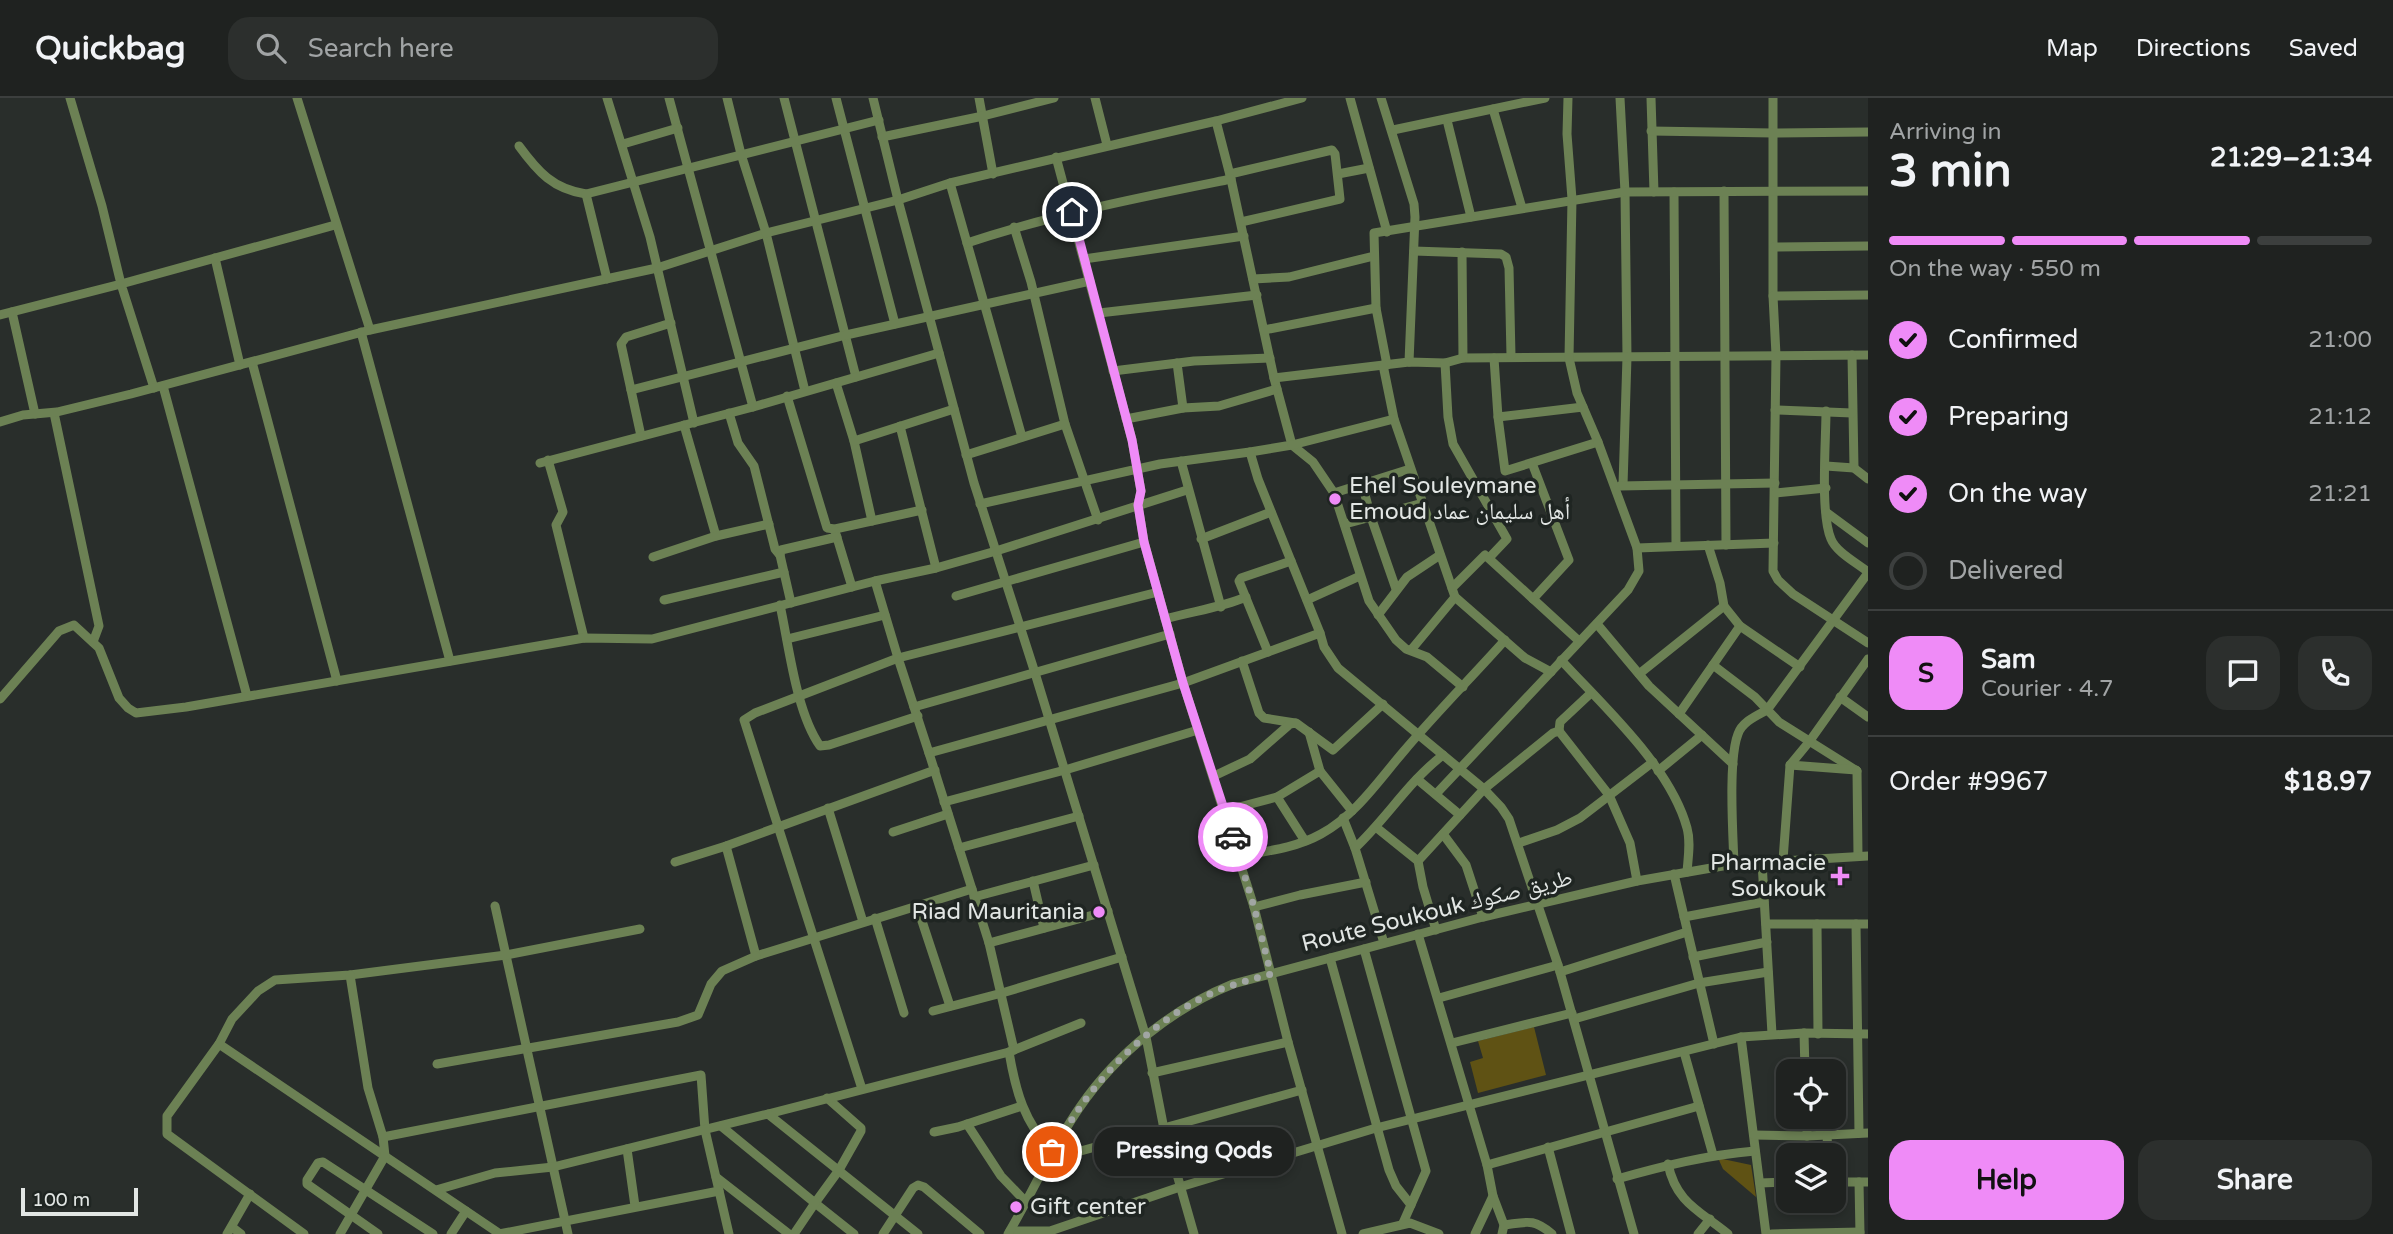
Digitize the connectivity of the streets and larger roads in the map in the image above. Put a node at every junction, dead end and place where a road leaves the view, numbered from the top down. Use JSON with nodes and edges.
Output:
{"nodes":[{"id":1,"x":70,"y":98,"type":"edge"},
{"id":2,"x":297,"y":98,"type":"edge"},
{"id":3,"x":607,"y":98,"type":"edge"},
{"id":4,"x":669,"y":98,"type":"edge"},
{"id":5,"x":727,"y":98,"type":"edge"},
{"id":6,"x":783,"y":98,"type":"edge"},
{"id":7,"x":836,"y":98,"type":"edge"},
{"id":8,"x":873,"y":98,"type":"edge"},
{"id":9,"x":979,"y":98,"type":"edge"},
{"id":10,"x":1054,"y":98,"type":"edge"},
{"id":11,"x":1095,"y":98,"type":"edge"},
{"id":12,"x":1302,"y":98,"type":"edge"},
{"id":13,"x":1350,"y":98,"type":"edge"},
{"id":14,"x":1381,"y":98,"type":"edge"},
{"id":15,"x":1568,"y":98,"type":"edge"},
{"id":16,"x":1620,"y":98,"type":"edge"},
{"id":17,"x":1651,"y":98,"type":"edge"},
{"id":18,"x":1773,"y":98,"type":"edge"},
{"id":19,"x":1539,"y":99,"type":"edge"},
{"id":20,"x":1493,"y":109,"type":"junction"},
{"id":21,"x":983,"y":116,"type":"junction"},
{"id":22,"x":879,"y":120,"type":"junction"},
{"id":23,"x":1447,"y":120,"type":"junction"},
{"id":24,"x":1216,"y":121,"type":"junction"},
{"id":25,"x":678,"y":128,"type":"junction"},
{"id":26,"x":844,"y":129,"type":"junction"},
{"id":27,"x":1393,"y":130,"type":"junction"},
{"id":28,"x":1651,"y":131,"type":"junction"},
{"id":29,"x":1868,"y":132,"type":"edge"},
{"id":30,"x":1773,"y":133,"type":"junction"},
{"id":31,"x":882,"y":137,"type":"junction"},
{"id":32,"x":795,"y":142,"type":"junction"},
{"id":33,"x":623,"y":144,"type":"junction"},
{"id":34,"x":1107,"y":145,"type":"junction"},
{"id":35,"x":519,"y":146,"type":"dead end"},
{"id":36,"x":741,"y":154,"type":"junction"},
{"id":37,"x":1056,"y":157,"type":"junction"},
{"id":38,"x":688,"y":167,"type":"junction"},
{"id":39,"x":1369,"y":167,"type":"junction"},
{"id":40,"x":993,"y":173,"type":"junction"},
{"id":41,"x":1338,"y":174,"type":"junction"},
{"id":42,"x":1230,"y":177,"type":"junction"},
{"id":43,"x":635,"y":183,"type":"junction"},
{"id":44,"x":950,"y":183,"type":"junction"},
{"id":45,"x":1724,"y":191,"type":"junction"},
{"id":46,"x":1774,"y":191,"type":"junction"},
{"id":47,"x":1868,"y":191,"type":"edge"},
{"id":48,"x":1625,"y":192,"type":"junction"},
{"id":49,"x":1654,"y":192,"type":"junction"},
{"id":50,"x":1674,"y":192,"type":"junction"},
{"id":51,"x":586,"y":194,"type":"junction"},
{"id":52,"x":1572,"y":199,"type":"junction"},
{"id":53,"x":898,"y":200,"type":"junction"},
{"id":54,"x":1522,"y":208,"type":"junction"},
{"id":55,"x":864,"y":209,"type":"junction"},
{"id":56,"x":1072,"y":212,"type":"junction"},
{"id":57,"x":1471,"y":217,"type":"junction"},
{"id":58,"x":815,"y":221,"type":"junction"},
{"id":59,"x":1241,"y":222,"type":"junction"},
{"id":60,"x":335,"y":225,"type":"junction"},
{"id":61,"x":1014,"y":227,"type":"junction"},
{"id":62,"x":1415,"y":228,"type":"junction"},
{"id":63,"x":1387,"y":232,"type":"junction"},
{"id":64,"x":766,"y":233,"type":"junction"},
{"id":65,"x":1244,"y":236,"type":"junction"},
{"id":66,"x":968,"y":243,"type":"junction"},
{"id":67,"x":1868,"y":246,"type":"edge"},
{"id":68,"x":1774,"y":247,"type":"junction"},
{"id":69,"x":711,"y":250,"type":"junction"},
{"id":70,"x":1414,"y":251,"type":"junction"},
{"id":71,"x":1462,"y":252,"type":"junction"},
{"id":72,"x":1374,"y":256,"type":"junction"},
{"id":73,"x":215,"y":258,"type":"junction"},
{"id":74,"x":1084,"y":259,"type":"junction"},
{"id":75,"x":657,"y":268,"type":"junction"},
{"id":76,"x":607,"y":279,"type":"junction"},
{"id":77,"x":1253,"y":279,"type":"junction"},
{"id":78,"x":1090,"y":281,"type":"junction"},
{"id":79,"x":121,"y":284,"type":"junction"},
{"id":80,"x":1033,"y":293,"type":"junction"},
{"id":81,"x":1257,"y":295,"type":"junction"},
{"id":82,"x":1868,"y":295,"type":"edge"},
{"id":83,"x":1773,"y":296,"type":"junction"},
{"id":84,"x":985,"y":304,"type":"junction"},
{"id":85,"x":1376,"y":308,"type":"junction"},
{"id":86,"x":12,"y":312,"type":"junction"},
{"id":87,"x":1099,"y":313,"type":"junction"},
{"id":88,"x":0,"y":314,"type":"edge"},
{"id":89,"x":930,"y":316,"type":"junction"},
{"id":90,"x":671,"y":324,"type":"junction"},
{"id":91,"x":895,"y":324,"type":"junction"},
{"id":92,"x":1264,"y":330,"type":"junction"},
{"id":93,"x":366,"y":331,"type":"junction"},
{"id":94,"x":846,"y":335,"type":"junction"},
{"id":95,"x":793,"y":350,"type":"junction"},
{"id":96,"x":939,"y":353,"type":"junction"},
{"id":97,"x":1776,"y":355,"type":"junction"},
{"id":98,"x":1852,"y":355,"type":"junction"},
{"id":99,"x":1868,"y":355,"type":"edge"},
{"id":100,"x":1511,"y":356,"type":"junction"},
{"id":101,"x":1726,"y":356,"type":"junction"},
{"id":102,"x":1627,"y":357,"type":"junction"},
{"id":103,"x":1676,"y":357,"type":"junction"},
{"id":104,"x":1270,"y":358,"type":"junction"},
{"id":105,"x":1463,"y":358,"type":"junction"},
{"id":106,"x":1494,"y":358,"type":"junction"},
{"id":107,"x":1569,"y":358,"type":"junction"},
{"id":108,"x":253,"y":362,"type":"junction"},
{"id":109,"x":740,"y":362,"type":"junction"},
{"id":110,"x":1409,"y":362,"type":"junction"},
{"id":111,"x":1177,"y":363,"type":"junction"},
{"id":112,"x":1445,"y":363,"type":"junction"},
{"id":113,"x":240,"y":365,"type":"junction"},
{"id":114,"x":1385,"y":365,"type":"junction"},
{"id":115,"x":1113,"y":371,"type":"junction"},
{"id":116,"x":682,"y":377,"type":"junction"},
{"id":117,"x":856,"y":377,"type":"junction"},
{"id":118,"x":1275,"y":378,"type":"junction"},
{"id":119,"x":836,"y":383,"type":"junction"},
{"id":120,"x":158,"y":387,"type":"junction"},
{"id":121,"x":1277,"y":389,"type":"junction"},
{"id":122,"x":631,"y":390,"type":"junction"},
{"id":123,"x":804,"y":391,"type":"junction"},
{"id":124,"x":788,"y":396,"type":"junction"},
{"id":125,"x":753,"y":407,"type":"junction"},
{"id":126,"x":1583,"y":407,"type":"junction"},
{"id":127,"x":1183,"y":408,"type":"junction"},
{"id":128,"x":954,"y":409,"type":"junction"},
{"id":129,"x":1775,"y":410,"type":"junction"},
{"id":130,"x":1826,"y":411,"type":"junction"},
{"id":131,"x":54,"y":413,"type":"junction"},
{"id":132,"x":729,"y":413,"type":"junction"},
{"id":133,"x":1852,"y":413,"type":"junction"},
{"id":134,"x":35,"y":414,"type":"junction"},
{"id":135,"x":1498,"y":417,"type":"junction"},
{"id":136,"x":1126,"y":419,"type":"junction"},
{"id":137,"x":1394,"y":419,"type":"junction"},
{"id":138,"x":0,"y":422,"type":"edge"},
{"id":139,"x":689,"y":424,"type":"junction"},
{"id":140,"x":1065,"y":425,"type":"junction"},
{"id":141,"x":900,"y":426,"type":"junction"},
{"id":142,"x":641,"y":436,"type":"junction"},
{"id":143,"x":1022,"y":437,"type":"junction"},
{"id":144,"x":854,"y":441,"type":"junction"},
{"id":145,"x":1598,"y":442,"type":"junction"},
{"id":146,"x":1292,"y":445,"type":"junction"},
{"id":147,"x":1250,"y":452,"type":"junction"},
{"id":148,"x":966,"y":455,"type":"junction"},
{"id":149,"x":1181,"y":461,"type":"junction"},
{"id":150,"x":1532,"y":463,"type":"junction"},
{"id":151,"x":1826,"y":466,"type":"junction"},
{"id":152,"x":1854,"y":468,"type":"junction"},
{"id":153,"x":1137,"y":469,"type":"junction"},
{"id":154,"x":1410,"y":469,"type":"junction"},
{"id":155,"x":1868,"y":479,"type":"edge"},
{"id":156,"x":1085,"y":480,"type":"junction"},
{"id":157,"x":1362,"y":484,"type":"junction"},
{"id":158,"x":1676,"y":484,"type":"junction"},
{"id":159,"x":1727,"y":484,"type":"junction"},
{"id":160,"x":1619,"y":486,"type":"junction"},
{"id":161,"x":1776,"y":488,"type":"junction"},
{"id":162,"x":1826,"y":488,"type":"junction"},
{"id":163,"x":1187,"y":490,"type":"junction"},
{"id":164,"x":1335,"y":493,"type":"junction"},
{"id":165,"x":980,"y":503,"type":"junction"},
{"id":166,"x":1423,"y":503,"type":"junction"},
{"id":167,"x":1138,"y":505,"type":"junction"},
{"id":168,"x":922,"y":510,"type":"junction"},
{"id":169,"x":1271,"y":512,"type":"junction"},
{"id":170,"x":1826,"y":512,"type":"junction"},
{"id":171,"x":1371,"y":517,"type":"junction"},
{"id":172,"x":1098,"y":520,"type":"junction"},
{"id":173,"x":873,"y":521,"type":"junction"},
{"id":174,"x":769,"y":524,"type":"junction"},
{"id":175,"x":1345,"y":524,"type":"junction"},
{"id":176,"x":836,"y":533,"type":"junction"},
{"id":177,"x":716,"y":536,"type":"junction"},
{"id":178,"x":1201,"y":539,"type":"junction"},
{"id":179,"x":1866,"y":539,"type":"edge"},
{"id":180,"x":1144,"y":542,"type":"junction"},
{"id":181,"x":1774,"y":543,"type":"junction"},
{"id":182,"x":1676,"y":545,"type":"junction"},
{"id":183,"x":1708,"y":545,"type":"junction"},
{"id":184,"x":1726,"y":545,"type":"junction"},
{"id":185,"x":1637,"y":548,"type":"junction"},
{"id":186,"x":996,"y":551,"type":"junction"},
{"id":187,"x":780,"y":555,"type":"junction"},
{"id":188,"x":1440,"y":555,"type":"junction"},
{"id":189,"x":653,"y":556,"type":"dead end"},
{"id":190,"x":1489,"y":558,"type":"junction"},
{"id":191,"x":1291,"y":561,"type":"junction"},
{"id":192,"x":936,"y":568,"type":"junction"},
{"id":193,"x":784,"y":572,"type":"junction"},
{"id":194,"x":1868,"y":573,"type":"edge"},
{"id":195,"x":1360,"y":576,"type":"junction"},
{"id":196,"x":875,"y":581,"type":"junction"},
{"id":197,"x":1006,"y":582,"type":"junction"},
{"id":198,"x":852,"y":587,"type":"junction"},
{"id":199,"x":1396,"y":589,"type":"junction"},
{"id":200,"x":1158,"y":592,"type":"junction"},
{"id":201,"x":1454,"y":592,"type":"junction"},
{"id":202,"x":956,"y":596,"type":"dead end"},
{"id":203,"x":1246,"y":597,"type":"junction"},
{"id":204,"x":1533,"y":599,"type":"junction"},
{"id":205,"x":664,"y":600,"type":"dead end"},
{"id":206,"x":1307,"y":600,"type":"junction"},
{"id":207,"x":791,"y":603,"type":"junction"},
{"id":208,"x":780,"y":605,"type":"junction"},
{"id":209,"x":1724,"y":606,"type":"junction"},
{"id":210,"x":1221,"y":607,"type":"junction"},
{"id":211,"x":886,"y":615,"type":"junction"},
{"id":212,"x":1378,"y":615,"type":"junction"},
{"id":213,"x":1166,"y":619,"type":"junction"},
{"id":214,"x":1834,"y":619,"type":"junction"},
{"id":215,"x":1597,"y":624,"type":"junction"},
{"id":216,"x":1740,"y":626,"type":"junction"},
{"id":217,"x":1020,"y":627,"type":"junction"},
{"id":218,"x":1320,"y":633,"type":"junction"},
{"id":219,"x":1170,"y":634,"type":"junction"},
{"id":220,"x":584,"y":638,"type":"junction"},
{"id":221,"x":787,"y":639,"type":"junction"},
{"id":222,"x":1505,"y":640,"type":"junction"},
{"id":223,"x":1579,"y":641,"type":"junction"},
{"id":224,"x":93,"y":642,"type":"junction"},
{"id":225,"x":1868,"y":643,"type":"edge"},
{"id":226,"x":1411,"y":650,"type":"junction"},
{"id":227,"x":1268,"y":652,"type":"junction"},
{"id":228,"x":898,"y":658,"type":"junction"},
{"id":229,"x":1868,"y":659,"type":"edge"},
{"id":230,"x":1561,"y":660,"type":"junction"},
{"id":231,"x":450,"y":661,"type":"junction"},
{"id":232,"x":1242,"y":661,"type":"junction"},
{"id":233,"x":1713,"y":665,"type":"junction"},
{"id":234,"x":1800,"y":667,"type":"junction"},
{"id":235,"x":1551,"y":672,"type":"junction"},
{"id":236,"x":1035,"y":673,"type":"junction"},
{"id":237,"x":1639,"y":674,"type":"junction"},
{"id":238,"x":337,"y":681,"type":"junction"},
{"id":239,"x":1183,"y":683,"type":"junction"},
{"id":240,"x":1463,"y":687,"type":"junction"},
{"id":241,"x":1591,"y":693,"type":"junction"},
{"id":242,"x":247,"y":696,"type":"junction"},
{"id":243,"x":799,"y":696,"type":"junction"},
{"id":244,"x":1840,"y":697,"type":"junction"},
{"id":245,"x":0,"y":699,"type":"edge"},
{"id":246,"x":1383,"y":704,"type":"junction"},
{"id":247,"x":1767,"y":710,"type":"junction"},
{"id":248,"x":916,"y":712,"type":"junction"},
{"id":249,"x":1866,"y":712,"type":"edge"},
{"id":250,"x":1679,"y":714,"type":"junction"},
{"id":251,"x":1049,"y":720,"type":"junction"},
{"id":252,"x":1296,"y":723,"type":"junction"},
{"id":253,"x":1198,"y":730,"type":"junction"},
{"id":254,"x":1559,"y":731,"type":"junction"},
{"id":255,"x":1308,"y":732,"type":"junction"},
{"id":256,"x":1420,"y":735,"type":"junction"},
{"id":257,"x":1702,"y":735,"type":"junction"},
{"id":258,"x":1809,"y":742,"type":"junction"},
{"id":259,"x":929,"y":753,"type":"junction"},
{"id":260,"x":1443,"y":755,"type":"junction"},
{"id":261,"x":1733,"y":764,"type":"junction"},
{"id":262,"x":1790,"y":765,"type":"junction"},
{"id":263,"x":1655,"y":766,"type":"junction"},
{"id":264,"x":934,"y":770,"type":"junction"},
{"id":265,"x":1065,"y":770,"type":"junction"},
{"id":266,"x":1461,"y":770,"type":"junction"},
{"id":267,"x":1320,"y":771,"type":"junction"},
{"id":268,"x":1857,"y":771,"type":"junction"},
{"id":269,"x":1214,"y":776,"type":"junction"},
{"id":270,"x":1418,"y":779,"type":"junction"},
{"id":271,"x":1484,"y":789,"type":"junction"},
{"id":272,"x":1436,"y":794,"type":"junction"},
{"id":273,"x":1609,"y":795,"type":"junction"},
{"id":274,"x":1277,"y":797,"type":"junction"},
{"id":275,"x":944,"y":802,"type":"junction"},
{"id":276,"x":828,"y":808,"type":"junction"},
{"id":277,"x":1224,"y":810,"type":"junction"},
{"id":278,"x":1352,"y":811,"type":"junction"},
{"id":279,"x":948,"y":814,"type":"junction"},
{"id":280,"x":1460,"y":815,"type":"junction"},
{"id":281,"x":1079,"y":816,"type":"junction"},
{"id":282,"x":1343,"y":818,"type":"junction"},
{"id":283,"x":779,"y":826,"type":"junction"},
{"id":284,"x":1377,"y":828,"type":"junction"},
{"id":285,"x":893,"y":832,"type":"dead end"},
{"id":286,"x":1443,"y":834,"type":"junction"},
{"id":287,"x":1305,"y":841,"type":"junction"},
{"id":288,"x":1519,"y":843,"type":"junction"},
{"id":289,"x":726,"y":846,"type":"junction"},
{"id":290,"x":959,"y":848,"type":"junction"},
{"id":291,"x":1355,"y":848,"type":"junction"},
{"id":292,"x":1239,"y":856,"type":"junction"},
{"id":293,"x":1863,"y":856,"type":"edge"},
{"id":294,"x":1783,"y":860,"type":"junction"},
{"id":295,"x":1418,"y":861,"type":"junction"},
{"id":296,"x":675,"y":862,"type":"dead end"},
{"id":297,"x":1762,"y":862,"type":"junction"},
{"id":298,"x":1094,"y":864,"type":"junction"},
{"id":299,"x":1734,"y":864,"type":"junction"},
{"id":300,"x":1687,"y":872,"type":"junction"},
{"id":301,"x":1674,"y":874,"type":"junction"},
{"id":302,"x":1033,"y":881,"type":"junction"},
{"id":303,"x":1637,"y":881,"type":"junction"},
{"id":304,"x":1366,"y":882,"type":"junction"},
{"id":305,"x":973,"y":893,"type":"junction"},
{"id":306,"x":1765,"y":902,"type":"junction"},
{"id":307,"x":1537,"y":904,"type":"junction"},
{"id":308,"x":495,"y":906,"type":"dead end"},
{"id":309,"x":916,"y":906,"type":"junction"},
{"id":310,"x":1254,"y":907,"type":"junction"},
{"id":311,"x":1108,"y":911,"type":"junction"},
{"id":312,"x":1483,"y":917,"type":"junction"},
{"id":313,"x":1684,"y":917,"type":"junction"},
{"id":314,"x":875,"y":918,"type":"junction"},
{"id":315,"x":863,"y":922,"type":"junction"},
{"id":316,"x":1817,"y":924,"type":"junction"},
{"id":317,"x":1856,"y":924,"type":"junction"},
{"id":318,"x":1868,"y":924,"type":"edge"},
{"id":319,"x":1766,"y":925,"type":"junction"},
{"id":320,"x":1044,"y":928,"type":"junction"},
{"id":321,"x":640,"y":929,"type":"dead end"},
{"id":322,"x":1436,"y":929,"type":"junction"},
{"id":323,"x":1687,"y":932,"type":"junction"},
{"id":324,"x":1418,"y":934,"type":"junction"},
{"id":325,"x":814,"y":939,"type":"junction"},
{"id":326,"x":1767,"y":942,"type":"junction"},
{"id":327,"x":989,"y":943,"type":"junction"},
{"id":328,"x":1384,"y":943,"type":"junction"},
{"id":329,"x":1364,"y":949,"type":"junction"},
{"id":330,"x":506,"y":955,"type":"junction"},
{"id":331,"x":756,"y":956,"type":"junction"},
{"id":332,"x":1122,"y":957,"type":"junction"},
{"id":333,"x":1693,"y":957,"type":"junction"},
{"id":334,"x":1330,"y":958,"type":"junction"},
{"id":335,"x":1559,"y":969,"type":"junction"},
{"id":336,"x":1768,"y":972,"type":"junction"},
{"id":337,"x":1271,"y":974,"type":"junction"},
{"id":338,"x":350,"y":975,"type":"junction"},
{"id":339,"x":1699,"y":983,"type":"junction"},
{"id":340,"x":1002,"y":993,"type":"junction"},
{"id":341,"x":1439,"y":998,"type":"junction"},
{"id":342,"x":950,"y":1006,"type":"junction"},
{"id":343,"x":933,"y":1011,"type":"dead end"},
{"id":344,"x":904,"y":1013,"type":"dead end"},
{"id":345,"x":1573,"y":1016,"type":"junction"},
{"id":346,"x":1081,"y":1023,"type":"dead end"},
{"id":347,"x":1804,"y":1033,"type":"junction"},
{"id":348,"x":1772,"y":1034,"type":"junction"},
{"id":349,"x":1818,"y":1034,"type":"junction"},
{"id":350,"x":1863,"y":1034,"type":"edge"},
{"id":351,"x":1146,"y":1037,"type":"junction"},
{"id":352,"x":1741,"y":1037,"type":"junction"},
{"id":353,"x":1288,"y":1042,"type":"junction"},
{"id":354,"x":1452,"y":1043,"type":"junction"},
{"id":355,"x":219,"y":1044,"type":"junction"},
{"id":356,"x":1714,"y":1044,"type":"junction"},
{"id":357,"x":527,"y":1050,"type":"junction"},
{"id":358,"x":1012,"y":1051,"type":"junction"},
{"id":359,"x":1684,"y":1052,"type":"junction"},
{"id":360,"x":1805,"y":1059,"type":"edge"},
{"id":361,"x":437,"y":1064,"type":"dead end"},
{"id":362,"x":1153,"y":1073,"type":"junction"},
{"id":363,"x":1588,"y":1076,"type":"junction"},
{"id":364,"x":862,"y":1089,"type":"junction"},
{"id":365,"x":1302,"y":1090,"type":"junction"},
{"id":366,"x":827,"y":1098,"type":"junction"},
{"id":367,"x":1469,"y":1104,"type":"junction"},
{"id":368,"x":1022,"y":1105,"type":"junction"},
{"id":369,"x":1699,"y":1106,"type":"junction"},
{"id":370,"x":540,"y":1107,"type":"junction"},
{"id":371,"x":768,"y":1114,"type":"junction"},
{"id":372,"x":1412,"y":1119,"type":"junction"},
{"id":373,"x":967,"y":1124,"type":"junction"},
{"id":374,"x":722,"y":1126,"type":"junction"},
{"id":375,"x":1376,"y":1128,"type":"junction"},
{"id":376,"x":1164,"y":1129,"type":"junction"},
{"id":377,"x":1807,"y":1129,"type":"edge"},
{"id":378,"x":705,"y":1130,"type":"junction"},
{"id":379,"x":934,"y":1132,"type":"dead end"},
{"id":380,"x":1604,"y":1132,"type":"junction"},
{"id":381,"x":1864,"y":1133,"type":"edge"},
{"id":382,"x":1754,"y":1135,"type":"junction"},
{"id":383,"x":1826,"y":1135,"type":"junction"},
{"id":384,"x":1807,"y":1136,"type":"junction"},
{"id":385,"x":383,"y":1137,"type":"junction"},
{"id":386,"x":1827,"y":1143,"type":"edge"},
{"id":387,"x":1318,"y":1145,"type":"junction"},
{"id":388,"x":1548,"y":1147,"type":"junction"},
{"id":389,"x":627,"y":1149,"type":"junction"},
{"id":390,"x":1755,"y":1151,"type":"junction"},
{"id":391,"x":1713,"y":1155,"type":"junction"},
{"id":392,"x":1050,"y":1156,"type":"junction"},
{"id":393,"x":385,"y":1157,"type":"junction"},
{"id":394,"x":1668,"y":1164,"type":"junction"},
{"id":395,"x":1487,"y":1165,"type":"junction"},
{"id":396,"x":553,"y":1167,"type":"junction"},
{"id":397,"x":839,"y":1170,"type":"junction"},
{"id":398,"x":716,"y":1177,"type":"junction"},
{"id":399,"x":1617,"y":1180,"type":"junction"},
{"id":400,"x":1776,"y":1182,"type":"edge"},
{"id":401,"x":1846,"y":1182,"type":"edge"},
{"id":402,"x":1864,"y":1182,"type":"edge"},
{"id":403,"x":1759,"y":1183,"type":"junction"},
{"id":404,"x":1180,"y":1187,"type":"junction"},
{"id":405,"x":365,"y":1189,"type":"junction"},
{"id":406,"x":436,"y":1190,"type":"junction"},
{"id":407,"x":719,"y":1191,"type":"junction"},
{"id":408,"x":250,"y":1194,"type":"junction"},
{"id":409,"x":1493,"y":1196,"type":"junction"},
{"id":410,"x":1026,"y":1202,"type":"junction"},
{"id":411,"x":815,"y":1203,"type":"junction"},
{"id":412,"x":1411,"y":1205,"type":"junction"},
{"id":413,"x":635,"y":1206,"type":"junction"},
{"id":414,"x":466,"y":1211,"type":"junction"},
{"id":415,"x":895,"y":1214,"type":"junction"},
{"id":416,"x":352,"y":1215,"type":"junction"},
{"id":417,"x":1710,"y":1219,"type":"junction"},
{"id":418,"x":565,"y":1220,"type":"junction"},
{"id":419,"x":1403,"y":1223,"type":"junction"},
{"id":420,"x":1503,"y":1230,"type":"edge"},
{"id":421,"x":229,"y":1231,"type":"edge"},
{"id":422,"x":1009,"y":1232,"type":"edge"},
{"id":423,"x":1051,"y":1232,"type":"edge"},
{"id":424,"x":730,"y":1233,"type":"edge"},
{"id":425,"x":1630,"y":1233,"type":"edge"},
{"id":426,"x":1860,"y":1233,"type":"edge"},
{"id":427,"x":242,"y":1234,"type":"edge"},
{"id":428,"x":304,"y":1234,"type":"edge"},
{"id":429,"x":340,"y":1234,"type":"edge"},
{"id":430,"x":378,"y":1234,"type":"edge"},
{"id":431,"x":433,"y":1234,"type":"edge"},
{"id":432,"x":451,"y":1234,"type":"edge"},
{"id":433,"x":499,"y":1234,"type":"edge"},
{"id":434,"x":568,"y":1234,"type":"edge"},
{"id":435,"x":792,"y":1234,"type":"edge"},
{"id":436,"x":854,"y":1234,"type":"edge"},
{"id":437,"x":883,"y":1234,"type":"edge"},
{"id":438,"x":918,"y":1234,"type":"edge"},
{"id":439,"x":980,"y":1234,"type":"edge"},
{"id":440,"x":1194,"y":1234,"type":"edge"},
{"id":441,"x":1342,"y":1234,"type":"edge"},
{"id":442,"x":1363,"y":1234,"type":"edge"},
{"id":443,"x":1439,"y":1234,"type":"edge"},
{"id":444,"x":1475,"y":1234,"type":"edge"},
{"id":445,"x":1552,"y":1234,"type":"edge"},
{"id":446,"x":1571,"y":1234,"type":"edge"},
{"id":447,"x":1698,"y":1234,"type":"edge"},
{"id":448,"x":1728,"y":1234,"type":"edge"},
{"id":449,"x":1766,"y":1234,"type":"edge"},
{"id":450,"x":1772,"y":1234,"type":"edge"}],
"edges":[{"from":1,"to":79,"type":"street"},
{"from":2,"to":60,"type":"street"},
{"from":3,"to":33,"type":"street"},
{"from":4,"to":25,"type":"street"},
{"from":5,"to":36,"type":"street"},
{"from":6,"to":32,"type":"street"},
{"from":7,"to":26,"type":"street"},
{"from":8,"to":22,"type":"street"},
{"from":9,"to":21,"type":"street"},
{"from":10,"to":21,"type":"street"},
{"from":11,"to":34,"type":"street"},
{"from":12,"to":24,"type":"street"},
{"from":13,"to":39,"type":"street"},
{"from":14,"to":27,"type":"street"},
{"from":15,"to":52,"type":"street"},
{"from":16,"to":48,"type":"street"},
{"from":17,"to":28,"type":"street"},
{"from":18,"to":30,"type":"street"},
{"from":19,"to":20,"type":"street"},
{"from":20,"to":23,"type":"street"},
{"from":20,"to":54,"type":"street"},
{"from":21,"to":31,"type":"street"},
{"from":21,"to":40,"type":"street"},
{"from":22,"to":26,"type":"street"},
{"from":22,"to":31,"type":"street"},
{"from":23,"to":27,"type":"street"},
{"from":23,"to":57,"type":"street"},
{"from":24,"to":34,"type":"street"},
{"from":24,"to":42,"type":"street"},
{"from":25,"to":33,"type":"street"},
{"from":25,"to":38,"type":"street"},
{"from":26,"to":32,"type":"street"},
{"from":26,"to":55,"type":"street"},
{"from":27,"to":62,"type":"street"},
{"from":28,"to":30,"type":"street"},
{"from":28,"to":49,"type":"street"},
{"from":29,"to":30,"type":"street"},
{"from":30,"to":46,"type":"street"},
{"from":31,"to":53,"type":"street"},
{"from":32,"to":36,"type":"street"},
{"from":32,"to":58,"type":"street"},
{"from":33,"to":43,"type":"street"},
{"from":34,"to":37,"type":"street"},
{"from":35,"to":51,"type":"street"},
{"from":36,"to":38,"type":"street"},
{"from":36,"to":64,"type":"street"},
{"from":37,"to":40,"type":"street"},
{"from":37,"to":56,"type":"street"},
{"from":38,"to":43,"type":"street"},
{"from":38,"to":69,"type":"street"},
{"from":39,"to":41,"type":"street"},
{"from":39,"to":63,"type":"street"},
{"from":40,"to":44,"type":"street"},
{"from":41,"to":42,"type":"street"},
{"from":41,"to":59,"type":"street"},
{"from":42,"to":56,"type":"street"},
{"from":42,"to":59,"type":"street"},
{"from":43,"to":51,"type":"street"},
{"from":43,"to":75,"type":"street"},
{"from":44,"to":53,"type":"street"},
{"from":44,"to":66,"type":"street"},
{"from":45,"to":46,"type":"street"},
{"from":45,"to":50,"type":"street"},
{"from":45,"to":101,"type":"street"},
{"from":46,"to":47,"type":"street"},
{"from":46,"to":68,"type":"street"},
{"from":48,"to":49,"type":"street"},
{"from":48,"to":52,"type":"street"},
{"from":48,"to":102,"type":"street"},
{"from":49,"to":50,"type":"street"},
{"from":50,"to":103,"type":"street"},
{"from":51,"to":76,"type":"street"},
{"from":52,"to":54,"type":"street"},
{"from":52,"to":107,"type":"street"},
{"from":53,"to":55,"type":"street"},
{"from":53,"to":89,"type":"street"},
{"from":54,"to":57,"type":"street"},
{"from":55,"to":58,"type":"street"},
{"from":55,"to":91,"type":"street"},
{"from":56,"to":61,"type":"street"},
{"from":56,"to":74,"type":"street"},
{"from":57,"to":62,"type":"street"},
{"from":58,"to":64,"type":"street"},
{"from":58,"to":94,"type":"street"},
{"from":59,"to":65,"type":"street"},
{"from":60,"to":73,"type":"street"},
{"from":60,"to":93,"type":"street"},
{"from":61,"to":66,"type":"street"},
{"from":61,"to":80,"type":"street"},
{"from":62,"to":63,"type":"street"},
{"from":62,"to":70,"type":"street"},
{"from":63,"to":72,"type":"street"},
{"from":64,"to":69,"type":"street"},
{"from":64,"to":95,"type":"street"},
{"from":65,"to":74,"type":"street"},
{"from":65,"to":77,"type":"street"},
{"from":66,"to":84,"type":"street"},
{"from":67,"to":68,"type":"street"},
{"from":68,"to":83,"type":"street"},
{"from":69,"to":75,"type":"street"},
{"from":69,"to":109,"type":"street"},
{"from":70,"to":71,"type":"street"},
{"from":70,"to":110,"type":"street"},
{"from":71,"to":100,"type":"street"},
{"from":71,"to":105,"type":"street"},
{"from":72,"to":77,"type":"street"},
{"from":72,"to":85,"type":"street"},
{"from":73,"to":79,"type":"street"},
{"from":73,"to":113,"type":"street"},
{"from":74,"to":78,"type":"street"},
{"from":75,"to":76,"type":"street"},
{"from":75,"to":90,"type":"street"},
{"from":76,"to":93,"type":"street"},
{"from":77,"to":81,"type":"street"},
{"from":78,"to":80,"type":"street"},
{"from":78,"to":87,"type":"street"},
{"from":79,"to":86,"type":"street"},
{"from":79,"to":120,"type":"street"},
{"from":80,"to":84,"type":"street"},
{"from":80,"to":140,"type":"street"},
{"from":81,"to":87,"type":"street"},
{"from":81,"to":92,"type":"street"},
{"from":82,"to":83,"type":"street"},
{"from":83,"to":97,"type":"street"},
{"from":84,"to":89,"type":"street"},
{"from":84,"to":143,"type":"street"},
{"from":85,"to":92,"type":"street"},
{"from":85,"to":114,"type":"street"},
{"from":86,"to":88,"type":"street"},
{"from":86,"to":134,"type":"street"},
{"from":87,"to":115,"type":"street"},
{"from":89,"to":91,"type":"street"},
{"from":89,"to":96,"type":"street"},
{"from":90,"to":116,"type":"street"},
{"from":90,"to":122,"type":"street"},
{"from":91,"to":94,"type":"street"},
{"from":92,"to":104,"type":"street"},
{"from":93,"to":108,"type":"street"},
{"from":93,"to":231,"type":"street"},
{"from":94,"to":95,"type":"street"},
{"from":94,"to":117,"type":"street"},
{"from":95,"to":109,"type":"street"},
{"from":95,"to":123,"type":"street"},
{"from":96,"to":117,"type":"street"},
{"from":96,"to":128,"type":"street"},
{"from":97,"to":98,"type":"street"},
{"from":97,"to":101,"type":"street"},
{"from":97,"to":129,"type":"street"},
{"from":98,"to":99,"type":"street"},
{"from":98,"to":133,"type":"street"},
{"from":100,"to":106,"type":"street"},
{"from":100,"to":107,"type":"street"},
{"from":101,"to":103,"type":"street"},
{"from":101,"to":159,"type":"street"},
{"from":102,"to":103,"type":"street"},
{"from":102,"to":107,"type":"street"},
{"from":102,"to":160,"type":"street"},
{"from":103,"to":158,"type":"street"},
{"from":104,"to":111,"type":"street"},
{"from":104,"to":118,"type":"street"},
{"from":105,"to":106,"type":"street"},
{"from":105,"to":112,"type":"street"},
{"from":106,"to":135,"type":"street"},
{"from":107,"to":126,"type":"street"},
{"from":108,"to":113,"type":"street"},
{"from":108,"to":238,"type":"street"},
{"from":109,"to":116,"type":"street"},
{"from":109,"to":125,"type":"street"},
{"from":110,"to":112,"type":"street"},
{"from":110,"to":114,"type":"street"},
{"from":111,"to":115,"type":"street"},
{"from":111,"to":127,"type":"street"},
{"from":112,"to":190,"type":"street"},
{"from":113,"to":120,"type":"street"},
{"from":114,"to":118,"type":"street"},
{"from":114,"to":137,"type":"street"},
{"from":115,"to":136,"type":"street"},
{"from":116,"to":122,"type":"street"},
{"from":116,"to":139,"type":"street"},
{"from":117,"to":119,"type":"street"},
{"from":118,"to":121,"type":"street"},
{"from":119,"to":123,"type":"street"},
{"from":119,"to":144,"type":"street"},
{"from":120,"to":131,"type":"street"},
{"from":120,"to":242,"type":"street"},
{"from":121,"to":127,"type":"street"},
{"from":121,"to":146,"type":"street"},
{"from":122,"to":142,"type":"street"},
{"from":123,"to":124,"type":"street"},
{"from":124,"to":125,"type":"street"},
{"from":124,"to":176,"type":"street"},
{"from":125,"to":132,"type":"street"},
{"from":126,"to":135,"type":"street"},
{"from":126,"to":145,"type":"street"},
{"from":127,"to":136,"type":"street"},
{"from":128,"to":141,"type":"street"},
{"from":128,"to":148,"type":"street"},
{"from":129,"to":130,"type":"street"},
{"from":129,"to":161,"type":"street"},
{"from":130,"to":133,"type":"street"},
{"from":130,"to":151,"type":"street"},
{"from":131,"to":134,"type":"street"},
{"from":131,"to":224,"type":"street"},
{"from":132,"to":139,"type":"street"},
{"from":132,"to":174,"type":"street"},
{"from":133,"to":152,"type":"street"},
{"from":134,"to":138,"type":"street"},
{"from":135,"to":150,"type":"street"},
{"from":136,"to":153,"type":"street"},
{"from":137,"to":146,"type":"street"},
{"from":137,"to":154,"type":"street"},
{"from":139,"to":142,"type":"street"},
{"from":139,"to":177,"type":"street"},
{"from":140,"to":143,"type":"street"},
{"from":140,"to":156,"type":"street"},
{"from":141,"to":144,"type":"street"},
{"from":141,"to":168,"type":"street"},
{"from":142,"to":220,"type":"street"},
{"from":143,"to":148,"type":"street"},
{"from":144,"to":173,"type":"street"},
{"from":145,"to":150,"type":"street"},
{"from":145,"to":160,"type":"street"},
{"from":146,"to":147,"type":"street"},
{"from":146,"to":164,"type":"street"},
{"from":147,"to":149,"type":"street"},
{"from":147,"to":169,"type":"street"},
{"from":148,"to":165,"type":"street"},
{"from":149,"to":153,"type":"street"},
{"from":149,"to":163,"type":"street"},
{"from":150,"to":204,"type":"street"},
{"from":151,"to":152,"type":"street"},
{"from":151,"to":162,"type":"street"},
{"from":152,"to":155,"type":"street"},
{"from":153,"to":156,"type":"street"},
{"from":153,"to":167,"type":"street"},
{"from":154,"to":157,"type":"street"},
{"from":154,"to":166,"type":"street"},
{"from":156,"to":165,"type":"street"},
{"from":156,"to":172,"type":"street"},
{"from":157,"to":164,"type":"street"},
{"from":157,"to":171,"type":"street"},
{"from":158,"to":159,"type":"street"},
{"from":158,"to":160,"type":"street"},
{"from":158,"to":182,"type":"street"},
{"from":159,"to":161,"type":"street"},
{"from":159,"to":184,"type":"street"},
{"from":160,"to":185,"type":"street"},
{"from":161,"to":162,"type":"street"},
{"from":161,"to":181,"type":"street"},
{"from":162,"to":170,"type":"street"},
{"from":163,"to":167,"type":"street"},
{"from":163,"to":178,"type":"street"},
{"from":164,"to":175,"type":"street"},
{"from":165,"to":186,"type":"street"},
{"from":166,"to":171,"type":"street"},
{"from":166,"to":188,"type":"street"},
{"from":167,"to":172,"type":"street"},
{"from":167,"to":180,"type":"street"},
{"from":168,"to":173,"type":"street"},
{"from":168,"to":192,"type":"street"},
{"from":169,"to":178,"type":"street"},
{"from":169,"to":191,"type":"street"},
{"from":170,"to":179,"type":"street"},
{"from":170,"to":194,"type":"street"},
{"from":171,"to":175,"type":"street"},
{"from":171,"to":199,"type":"street"},
{"from":172,"to":186,"type":"street"},
{"from":173,"to":176,"type":"street"},
{"from":174,"to":177,"type":"street"},
{"from":174,"to":187,"type":"street"},
{"from":175,"to":195,"type":"street"},
{"from":176,"to":187,"type":"street"},
{"from":176,"to":198,"type":"street"},
{"from":177,"to":189,"type":"street"},
{"from":178,"to":210,"type":"street"},
{"from":180,"to":197,"type":"street"},
{"from":180,"to":200,"type":"street"},
{"from":181,"to":184,"type":"street"},
{"from":181,"to":214,"type":"street"},
{"from":182,"to":183,"type":"street"},
{"from":182,"to":185,"type":"street"},
{"from":183,"to":184,"type":"street"},
{"from":183,"to":209,"type":"street"},
{"from":185,"to":215,"type":"street"},
{"from":186,"to":192,"type":"street"},
{"from":186,"to":197,"type":"street"},
{"from":187,"to":193,"type":"street"},
{"from":188,"to":199,"type":"street"},
{"from":188,"to":201,"type":"street"},
{"from":190,"to":201,"type":"street"},
{"from":190,"to":204,"type":"street"},
{"from":191,"to":203,"type":"street"},
{"from":191,"to":206,"type":"street"},
{"from":192,"to":196,"type":"street"},
{"from":193,"to":205,"type":"street"},
{"from":193,"to":207,"type":"street"},
{"from":194,"to":214,"type":"street"},
{"from":195,"to":206,"type":"street"},
{"from":195,"to":212,"type":"street"},
{"from":196,"to":198,"type":"street"},
{"from":196,"to":211,"type":"street"},
{"from":197,"to":202,"type":"street"},
{"from":197,"to":217,"type":"street"},
{"from":198,"to":207,"type":"street"},
{"from":199,"to":212,"type":"street"},
{"from":200,"to":213,"type":"street"},
{"from":200,"to":217,"type":"street"},
{"from":201,"to":222,"type":"street"},
{"from":201,"to":226,"type":"street"},
{"from":203,"to":210,"type":"street"},
{"from":203,"to":227,"type":"street"},
{"from":204,"to":223,"type":"street"},
{"from":206,"to":218,"type":"street"},
{"from":207,"to":208,"type":"street"},
{"from":208,"to":220,"type":"street"},
{"from":208,"to":221,"type":"street"},
{"from":209,"to":216,"type":"street"},
{"from":209,"to":237,"type":"street"},
{"from":210,"to":213,"type":"street"},
{"from":211,"to":221,"type":"street"},
{"from":211,"to":228,"type":"street"},
{"from":212,"to":226,"type":"street"},
{"from":213,"to":219,"type":"street"},
{"from":214,"to":225,"type":"street"},
{"from":214,"to":234,"type":"street"},
{"from":215,"to":223,"type":"street"},
{"from":215,"to":237,"type":"street"},
{"from":216,"to":233,"type":"street"},
{"from":216,"to":234,"type":"street"},
{"from":217,"to":228,"type":"street"},
{"from":217,"to":236,"type":"street"},
{"from":218,"to":227,"type":"street"},
{"from":218,"to":246,"type":"street"},
{"from":219,"to":236,"type":"street"},
{"from":219,"to":239,"type":"street"},
{"from":220,"to":231,"type":"street"},
{"from":221,"to":243,"type":"street"},
{"from":222,"to":235,"type":"street"},
{"from":222,"to":240,"type":"street"},
{"from":223,"to":230,"type":"street"},
{"from":224,"to":242,"type":"street"},
{"from":224,"to":245,"type":"street"},
{"from":226,"to":240,"type":"street"},
{"from":227,"to":232,"type":"street"},
{"from":228,"to":243,"type":"street"},
{"from":228,"to":248,"type":"street"},
{"from":229,"to":244,"type":"street"},
{"from":230,"to":235,"type":"street"},
{"from":230,"to":241,"type":"street"},
{"from":231,"to":238,"type":"street"},
{"from":232,"to":239,"type":"street"},
{"from":232,"to":252,"type":"street"},
{"from":233,"to":247,"type":"street"},
{"from":233,"to":250,"type":"street"},
{"from":234,"to":247,"type":"street"},
{"from":235,"to":266,"type":"street"},
{"from":236,"to":248,"type":"street"},
{"from":236,"to":251,"type":"street"},
{"from":237,"to":250,"type":"street"},
{"from":238,"to":242,"type":"street"},
{"from":239,"to":251,"type":"street"},
{"from":239,"to":253,"type":"street"},
{"from":240,"to":256,"type":"street"},
{"from":241,"to":254,"type":"street"},
{"from":241,"to":263,"type":"street"},
{"from":243,"to":248,"type":"street"},
{"from":243,"to":283,"type":"street"},
{"from":244,"to":249,"type":"street"},
{"from":244,"to":258,"type":"street"},
{"from":246,"to":255,"type":"street"},
{"from":246,"to":256,"type":"street"},
{"from":247,"to":258,"type":"street"},
{"from":247,"to":261,"type":"street"},
{"from":248,"to":259,"type":"street"},
{"from":250,"to":257,"type":"street"},
{"from":251,"to":259,"type":"street"},
{"from":251,"to":265,"type":"street"},
{"from":252,"to":255,"type":"street"},
{"from":252,"to":269,"type":"street"},
{"from":253,"to":265,"type":"street"},
{"from":253,"to":269,"type":"street"},
{"from":254,"to":271,"type":"street"},
{"from":254,"to":273,"type":"street"},
{"from":255,"to":267,"type":"street"},
{"from":256,"to":260,"type":"street"},
{"from":256,"to":278,"type":"street"},
{"from":257,"to":261,"type":"street"},
{"from":257,"to":263,"type":"street"},
{"from":258,"to":262,"type":"street"},
{"from":258,"to":268,"type":"street"},
{"from":259,"to":264,"type":"street"},
{"from":260,"to":266,"type":"street"},
{"from":260,"to":270,"type":"street"},
{"from":261,"to":299,"type":"street"},
{"from":262,"to":268,"type":"street"},
{"from":262,"to":294,"type":"street"},
{"from":263,"to":273,"type":"street"},
{"from":263,"to":300,"type":"street"},
{"from":264,"to":275,"type":"street"},
{"from":264,"to":276,"type":"street"},
{"from":265,"to":275,"type":"street"},
{"from":265,"to":281,"type":"street"},
{"from":266,"to":271,"type":"street"},
{"from":266,"to":272,"type":"street"},
{"from":267,"to":274,"type":"street"},
{"from":267,"to":278,"type":"street"},
{"from":268,"to":293,"type":"street"},
{"from":269,"to":277,"type":"street"},
{"from":270,"to":272,"type":"street"},
{"from":270,"to":284,"type":"street"},
{"from":271,"to":280,"type":"street"},
{"from":271,"to":288,"type":"street"},
{"from":272,"to":280,"type":"street"},
{"from":273,"to":288,"type":"street"},
{"from":273,"to":303,"type":"street"},
{"from":274,"to":277,"type":"street"},
{"from":274,"to":287,"type":"street"},
{"from":275,"to":279,"type":"street"},
{"from":276,"to":283,"type":"street"},
{"from":276,"to":315,"type":"street"},
{"from":277,"to":292,"type":"street"},
{"from":278,"to":282,"type":"street"},
{"from":279,"to":285,"type":"street"},
{"from":279,"to":290,"type":"street"},
{"from":280,"to":286,"type":"street"},
{"from":281,"to":290,"type":"street"},
{"from":281,"to":298,"type":"street"},
{"from":282,"to":287,"type":"street"},
{"from":282,"to":291,"type":"street"},
{"from":283,"to":289,"type":"street"},
{"from":283,"to":325,"type":"street"},
{"from":284,"to":291,"type":"street"},
{"from":284,"to":295,"type":"street"},
{"from":286,"to":295,"type":"street"},
{"from":286,"to":312,"type":"street"},
{"from":287,"to":292,"type":"street"},
{"from":288,"to":307,"type":"street"},
{"from":289,"to":296,"type":"street"},
{"from":289,"to":331,"type":"street"},
{"from":290,"to":305,"type":"street"},
{"from":291,"to":304,"type":"street"},
{"from":292,"to":310,"type":"street"},
{"from":293,"to":294,"type":"street","name":"Route Soukouk طريق صكوك"},
{"from":294,"to":297,"type":"street","name":"Route Soukouk طريق صكوك"},
{"from":295,"to":322,"type":"street"},
{"from":297,"to":299,"type":"street","name":"Route Soukouk طريق صكوك"},
{"from":297,"to":306,"type":"street"},
{"from":298,"to":302,"type":"street"},
{"from":298,"to":311,"type":"street"},
{"from":299,"to":300,"type":"street","name":"Route Soukouk طريق صكوك"},
{"from":300,"to":301,"type":"street","name":"Route Soukouk طريق صكوك"},
{"from":301,"to":303,"type":"street","name":"Route Soukouk طريق صكوك"},
{"from":301,"to":313,"type":"street"},
{"from":302,"to":305,"type":"street"},
{"from":302,"to":320,"type":"street"},
{"from":303,"to":307,"type":"street","name":"Route Soukouk طريق صكوك"},
{"from":304,"to":310,"type":"street"},
{"from":304,"to":328,"type":"street"},
{"from":305,"to":309,"type":"street"},
{"from":305,"to":327,"type":"street"},
{"from":306,"to":313,"type":"street"},
{"from":306,"to":319,"type":"street"},
{"from":307,"to":312,"type":"street","name":"Route Soukouk طريق صكوك"},
{"from":307,"to":335,"type":"street"},
{"from":308,"to":330,"type":"street"},
{"from":309,"to":314,"type":"street"},
{"from":309,"to":342,"type":"street"},
{"from":310,"to":337,"type":"street"},
{"from":311,"to":320,"type":"street"},
{"from":311,"to":332,"type":"street"},
{"from":312,"to":322,"type":"street","name":"Route Soukouk طريق صكوك"},
{"from":313,"to":323,"type":"street"},
{"from":314,"to":315,"type":"street"},
{"from":314,"to":344,"type":"street"},
{"from":315,"to":325,"type":"street"},
{"from":316,"to":317,"type":"street"},
{"from":316,"to":319,"type":"street"},
{"from":316,"to":349,"type":"street"},
{"from":317,"to":318,"type":"street"},
{"from":317,"to":350,"type":"street"},
{"from":319,"to":326,"type":"street"},
{"from":320,"to":327,"type":"street"},
{"from":321,"to":330,"type":"street"},
{"from":322,"to":324,"type":"street","name":"Route Soukouk طريق صكوك"},
{"from":323,"to":333,"type":"street"},
{"from":323,"to":335,"type":"street"},
{"from":324,"to":328,"type":"street","name":"Route Soukouk طريق صكوك"},
{"from":324,"to":341,"type":"street"},
{"from":325,"to":331,"type":"street"},
{"from":325,"to":364,"type":"street"},
{"from":326,"to":333,"type":"street"},
{"from":326,"to":336,"type":"street"},
{"from":327,"to":340,"type":"street"},
{"from":328,"to":329,"type":"street","name":"Route Soukouk طريق صكوك"},
{"from":329,"to":334,"type":"street","name":"Route Soukouk طريق صكوك"},
{"from":329,"to":372,"type":"street"},
{"from":330,"to":338,"type":"street"},
{"from":330,"to":357,"type":"street"},
{"from":331,"to":357,"type":"street"},
{"from":332,"to":340,"type":"street"},
{"from":332,"to":351,"type":"street"},
{"from":333,"to":339,"type":"street"},
{"from":334,"to":337,"type":"street","name":"Route Soukouk طريق صكوك"},
{"from":334,"to":375,"type":"street"},
{"from":335,"to":341,"type":"street"},
{"from":335,"to":345,"type":"street"},
{"from":336,"to":339,"type":"street"},
{"from":336,"to":348,"type":"street"},
{"from":337,"to":351,"type":"street","name":"Route Soukouk طريق صكوك"},
{"from":337,"to":353,"type":"street"},
{"from":338,"to":355,"type":"street"},
{"from":338,"to":385,"type":"street"},
{"from":339,"to":345,"type":"street"},
{"from":339,"to":356,"type":"street"},
{"from":340,"to":342,"type":"street"},
{"from":340,"to":358,"type":"street"},
{"from":341,"to":354,"type":"street"},
{"from":342,"to":343,"type":"street"},
{"from":345,"to":354,"type":"street"},
{"from":345,"to":363,"type":"street"},
{"from":346,"to":358,"type":"street"},
{"from":347,"to":348,"type":"street"},
{"from":347,"to":349,"type":"street"},
{"from":347,"to":360,"type":"street"},
{"from":348,"to":352,"type":"street"},
{"from":349,"to":350,"type":"street"},
{"from":350,"to":381,"type":"street"},
{"from":351,"to":362,"type":"street"},
{"from":351,"to":392,"type":"street","name":"Route Soukouk طريق صكوك"},
{"from":352,"to":356,"type":"street"},
{"from":352,"to":382,"type":"street"},
{"from":353,"to":362,"type":"street"},
{"from":353,"to":365,"type":"street"},
{"from":354,"to":367,"type":"street"},
{"from":355,"to":393,"type":"street"},
{"from":355,"to":408,"type":"street"},
{"from":356,"to":359,"type":"street"},
{"from":357,"to":361,"type":"street"},
{"from":357,"to":370,"type":"street"},
{"from":358,"to":364,"type":"street"},
{"from":358,"to":368,"type":"street"},
{"from":359,"to":363,"type":"street"},
{"from":359,"to":369,"type":"street"},
{"from":362,"to":376,"type":"street"},
{"from":363,"to":367,"type":"street"},
{"from":363,"to":380,"type":"street"},
{"from":364,"to":366,"type":"street"},
{"from":365,"to":376,"type":"street"},
{"from":365,"to":387,"type":"street"},
{"from":366,"to":371,"type":"street"},
{"from":366,"to":397,"type":"street"},
{"from":367,"to":372,"type":"street"},
{"from":367,"to":395,"type":"street"},
{"from":368,"to":373,"type":"street"},
{"from":368,"to":392,"type":"street"},
{"from":369,"to":380,"type":"street"},
{"from":369,"to":391,"type":"street"},
{"from":370,"to":378,"type":"street"},
{"from":370,"to":385,"type":"street"},
{"from":370,"to":396,"type":"street"},
{"from":371,"to":374,"type":"street"},
{"from":371,"to":397,"type":"street"},
{"from":372,"to":375,"type":"street"},
{"from":372,"to":412,"type":"street"},
{"from":373,"to":379,"type":"street"},
{"from":373,"to":410,"type":"street"},
{"from":374,"to":378,"type":"street"},
{"from":374,"to":411,"type":"street"},
{"from":375,"to":387,"type":"street"},
{"from":375,"to":412,"type":"street"},
{"from":376,"to":392,"type":"street"},
{"from":376,"to":404,"type":"street"},
{"from":377,"to":384,"type":"street"},
{"from":378,"to":389,"type":"street"},
{"from":378,"to":398,"type":"street"},
{"from":380,"to":388,"type":"street"},
{"from":380,"to":399,"type":"street"},
{"from":381,"to":383,"type":"street"},
{"from":382,"to":384,"type":"street"},
{"from":382,"to":390,"type":"street"},
{"from":383,"to":384,"type":"street"},
{"from":383,"to":386,"type":"street"},
{"from":385,"to":393,"type":"street"},
{"from":387,"to":404,"type":"street"},
{"from":387,"to":441,"type":"street"},
{"from":388,"to":395,"type":"street"},
{"from":388,"to":446,"type":"street"},
{"from":389,"to":396,"type":"street"},
{"from":389,"to":413,"type":"street"},
{"from":390,"to":391,"type":"street"},
{"from":390,"to":403,"type":"street"},
{"from":391,"to":394,"type":"street"},
{"from":392,"to":410,"type":"street","name":"Route Soukouk طريق صكوك"},
{"from":393,"to":405,"type":"street"},
{"from":393,"to":406,"type":"street"},
{"from":394,"to":399,"type":"street"},
{"from":394,"to":417,"type":"street"},
{"from":395,"to":409,"type":"street"},
{"from":396,"to":406,"type":"street"},
{"from":396,"to":418,"type":"street"},
{"from":397,"to":411,"type":"street"},
{"from":397,"to":415,"type":"street"},
{"from":398,"to":407,"type":"street"},
{"from":398,"to":435,"type":"street"},
{"from":399,"to":425,"type":"street"},
{"from":400,"to":403,"type":"street"},
{"from":401,"to":402,"type":"street"},
{"from":402,"to":426,"type":"street"},
{"from":403,"to":449,"type":"street"},
{"from":404,"to":423,"type":"street"},
{"from":404,"to":440,"type":"street"},
{"from":405,"to":416,"type":"street"},
{"from":405,"to":416,"type":"street"},
{"from":405,"to":431,"type":"street"},
{"from":406,"to":414,"type":"street"},
{"from":407,"to":413,"type":"street"},
{"from":407,"to":424,"type":"street"},
{"from":408,"to":421,"type":"street"},
{"from":408,"to":428,"type":"street"},
{"from":409,"to":420,"type":"street"},
{"from":409,"to":444,"type":"street"},
{"from":410,"to":422,"type":"street","name":"Route Soukouk طريق صكوك"},
{"from":411,"to":435,"type":"street"},
{"from":411,"to":436,"type":"street"},
{"from":412,"to":419,"type":"street"},
{"from":413,"to":418,"type":"street"},
{"from":414,"to":432,"type":"street"},
{"from":414,"to":433,"type":"street"},
{"from":415,"to":437,"type":"street"},
{"from":415,"to":438,"type":"street"},
{"from":415,"to":439,"type":"street"},
{"from":416,"to":429,"type":"street"},
{"from":416,"to":430,"type":"street"},
{"from":417,"to":447,"type":"street"},
{"from":417,"to":448,"type":"street"},
{"from":418,"to":433,"type":"street"},
{"from":418,"to":434,"type":"street"},
{"from":419,"to":442,"type":"street"},
{"from":419,"to":443,"type":"street"},
{"from":420,"to":445,"type":"street"},
{"from":421,"to":427,"type":"street"},
{"from":422,"to":423,"type":"street"},
{"from":426,"to":450,"type":"street"}]}
